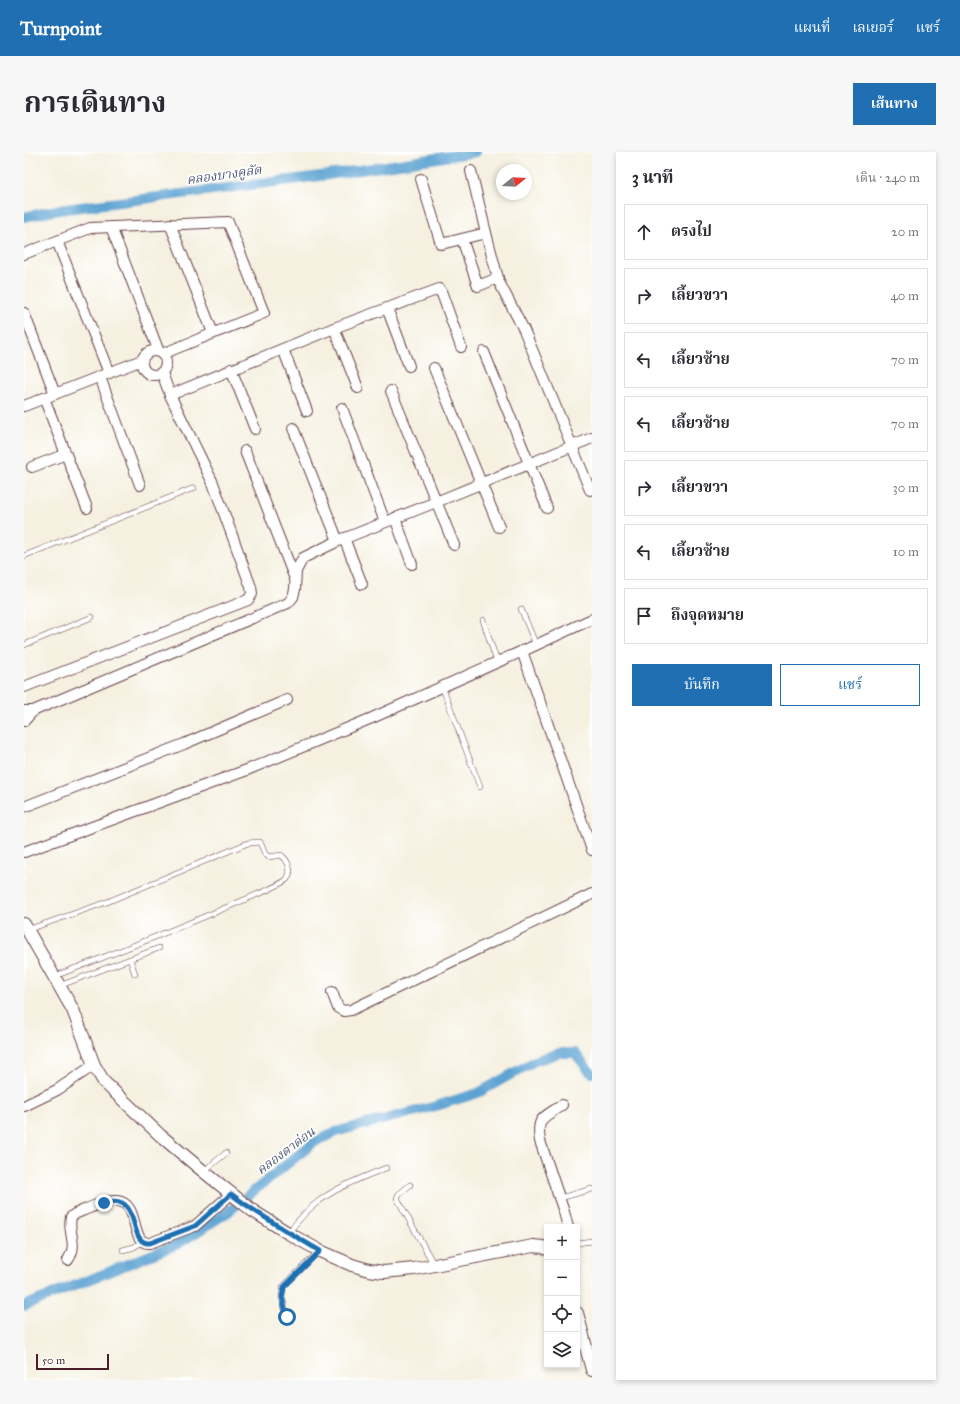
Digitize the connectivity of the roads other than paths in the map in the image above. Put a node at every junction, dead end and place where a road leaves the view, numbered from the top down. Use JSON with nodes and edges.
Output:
{"nodes":[{"id":1,"x":471,"y":171,"type":"dead end"},
{"id":2,"x":421,"y":179,"type":"dead end"},
{"id":3,"x":170,"y":224,"type":"junction"},
{"id":4,"x":111,"y":227,"type":"junction"},
{"id":5,"x":486,"y":233,"type":"junction"},
{"id":6,"x":462,"y":239,"type":"junction"},
{"id":7,"x":57,"y":241,"type":"junction"},
{"id":8,"x":24,"y":254,"type":"edge"},
{"id":9,"x":498,"y":278,"type":"junction"},
{"id":10,"x":387,"y":308,"type":"junction"},
{"id":11,"x":24,"y":313,"type":"edge"},
{"id":12,"x":334,"y":328,"type":"junction"},
{"id":13,"x":213,"y":333,"type":"junction"},
{"id":14,"x":461,"y":347,"type":"dead end"},
{"id":15,"x":283,"y":349,"type":"junction"},
{"id":16,"x":484,"y":352,"type":"dead end"},
{"id":17,"x":160,"y":353,"type":"junction"},
{"id":18,"x":142,"y":360,"type":"junction"},
{"id":19,"x":409,"y":366,"type":"dead end"},
{"id":20,"x":434,"y":368,"type":"dead end"},
{"id":21,"x":231,"y":370,"type":"junction"},
{"id":22,"x":162,"y":373,"type":"junction"},
{"id":23,"x":104,"y":375,"type":"junction"},
{"id":24,"x":358,"y":388,"type":"dead end"},
{"id":25,"x":391,"y":391,"type":"dead end"},
{"id":26,"x":55,"y":394,"type":"junction"},
{"id":27,"x":170,"y":394,"type":"junction"},
{"id":28,"x":44,"y":398,"type":"junction"},
{"id":29,"x":24,"y":406,"type":"edge"},
{"id":30,"x":342,"y":408,"type":"dead end"},
{"id":31,"x":308,"y":411,"type":"dead end"},
{"id":32,"x":293,"y":428,"type":"dead end"},
{"id":33,"x":255,"y":429,"type":"dead end"},
{"id":34,"x":592,"y":438,"type":"edge"},
{"id":35,"x":572,"y":446,"type":"junction"},
{"id":36,"x":245,"y":451,"type":"dead end"},
{"id":37,"x":66,"y":454,"type":"junction"},
{"id":38,"x":529,"y":464,"type":"junction"},
{"id":39,"x":32,"y":467,"type":"dead end"},
{"id":40,"x":481,"y":484,"type":"junction"},
{"id":41,"x":140,"y":485,"type":"dead end"},
{"id":42,"x":194,"y":488,"type":"dead end"},
{"id":43,"x":590,"y":490,"type":"dead end"},
{"id":44,"x":436,"y":502,"type":"junction"},
{"id":45,"x":87,"y":508,"type":"dead end"},
{"id":46,"x":547,"y":508,"type":"dead end"},
{"id":47,"x":395,"y":518,"type":"junction"},
{"id":48,"x":385,"y":522,"type":"junction"},
{"id":49,"x":499,"y":527,"type":"dead end"},
{"id":50,"x":341,"y":540,"type":"junction"},
{"id":51,"x":454,"y":545,"type":"dead end"},
{"id":52,"x":24,"y":556,"type":"edge"},
{"id":53,"x":412,"y":564,"type":"dead end"},
{"id":54,"x":295,"y":579,"type":"junction"},
{"id":55,"x":362,"y":584,"type":"dead end"},
{"id":56,"x":522,"y":609,"type":"dead end"},
{"id":57,"x":92,"y":617,"type":"dead end"},
{"id":58,"x":592,"y":619,"type":"edge"},
{"id":59,"x":483,"y":620,"type":"dead end"},
{"id":60,"x":24,"y":645,"type":"edge"},
{"id":61,"x":536,"y":646,"type":"junction"},
{"id":62,"x":522,"y":652,"type":"junction"},
{"id":63,"x":497,"y":662,"type":"junction"},
{"id":64,"x":442,"y":686,"type":"junction"},
{"id":65,"x":24,"y":687,"type":"edge"},
{"id":66,"x":287,"y":700,"type":"dead end"},
{"id":67,"x":29,"y":711,"type":"edge"},
{"id":68,"x":24,"y":721,"type":"edge"},
{"id":69,"x":480,"y":787,"type":"dead end"},
{"id":70,"x":24,"y":808,"type":"edge"},
{"id":71,"x":592,"y":850,"type":"edge"},
{"id":72,"x":24,"y":852,"type":"edge"},
{"id":73,"x":592,"y":894,"type":"edge"},
{"id":74,"x":26,"y":927,"type":"edge"},
{"id":75,"x":159,"y":948,"type":"dead end"},
{"id":76,"x":130,"y":959,"type":"junction"},
{"id":77,"x":135,"y":974,"type":"dead end"},
{"id":78,"x":56,"y":981,"type":"junction"},
{"id":79,"x":332,"y":992,"type":"dead end"},
{"id":80,"x":94,"y":1065,"type":"junction"},
{"id":81,"x":562,"y":1105,"type":"dead end"},
{"id":82,"x":24,"y":1106,"type":"edge"},
{"id":83,"x":226,"y":1154,"type":"dead end"},
{"id":84,"x":386,"y":1168,"type":"dead end"},
{"id":85,"x":203,"y":1171,"type":"junction"},
{"id":86,"x":410,"y":1184,"type":"dead end"},
{"id":87,"x":592,"y":1189,"type":"edge"},
{"id":88,"x":234,"y":1195,"type":"junction"},
{"id":89,"x":560,"y":1198,"type":"junction"},
{"id":90,"x":567,"y":1224,"type":"edge"},
{"id":91,"x":288,"y":1233,"type":"junction"},
{"id":92,"x":592,"y":1241,"type":"edge"},
{"id":93,"x":142,"y":1242,"type":"junction"},
{"id":94,"x":580,"y":1243,"type":"edge"},
{"id":95,"x":544,"y":1248,"type":"edge"},
{"id":96,"x":123,"y":1250,"type":"dead end"},
{"id":97,"x":320,"y":1251,"type":"junction"},
{"id":98,"x":68,"y":1260,"type":"dead end"},
{"id":99,"x":434,"y":1265,"type":"junction"},
{"id":100,"x":287,"y":1317,"type":"dead end"},
{"id":101,"x":580,"y":1321,"type":"edge"},
{"id":102,"x":589,"y":1344,"type":"edge"},
{"id":103,"x":592,"y":1370,"type":"edge"}],
"edges":[{"from":1,"to":5,"type":"street"},
{"from":2,"to":6,"type":"street"},
{"from":3,"to":4,"type":"street"},
{"from":3,"to":13,"type":"street"},
{"from":3,"to":13,"type":"street"},
{"from":4,"to":7,"type":"street"},
{"from":4,"to":17,"type":"street"},
{"from":5,"to":6,"type":"street"},
{"from":5,"to":9,"type":"street"},
{"from":6,"to":9,"type":"street"},
{"from":7,"to":8,"type":"street"},
{"from":7,"to":23,"type":"street"},
{"from":9,"to":35,"type":"street"},
{"from":10,"to":12,"type":"street"},
{"from":10,"to":14,"type":"street"},
{"from":10,"to":19,"type":"street"},
{"from":11,"to":26,"type":"street"},
{"from":12,"to":15,"type":"street"},
{"from":12,"to":24,"type":"street"},
{"from":13,"to":17,"type":"street"},
{"from":15,"to":21,"type":"street"},
{"from":15,"to":31,"type":"street"},
{"from":16,"to":38,"type":"street"},
{"from":17,"to":18,"type":"street"},
{"from":17,"to":22,"type":"street"},
{"from":18,"to":22,"type":"street"},
{"from":18,"to":23,"type":"street"},
{"from":20,"to":40,"type":"street"},
{"from":21,"to":27,"type":"street"},
{"from":21,"to":33,"type":"street"},
{"from":22,"to":27,"type":"street"},
{"from":23,"to":26,"type":"street"},
{"from":23,"to":41,"type":"street"},
{"from":25,"to":44,"type":"street"},
{"from":26,"to":28,"type":"street"},
{"from":27,"to":65,"type":"street"},
{"from":28,"to":29,"type":"street"},
{"from":28,"to":37,"type":"street"},
{"from":30,"to":48,"type":"street"},
{"from":32,"to":50,"type":"street"},
{"from":34,"to":35,"type":"street"},
{"from":35,"to":38,"type":"street"},
{"from":35,"to":43,"type":"street"},
{"from":36,"to":54,"type":"street"},
{"from":37,"to":39,"type":"street"},
{"from":37,"to":45,"type":"street"},
{"from":38,"to":40,"type":"street"},
{"from":38,"to":46,"type":"street"},
{"from":40,"to":44,"type":"street"},
{"from":40,"to":49,"type":"street"},
{"from":42,"to":52,"type":"lane"},
{"from":44,"to":47,"type":"street"},
{"from":44,"to":51,"type":"street"},
{"from":47,"to":48,"type":"street"},
{"from":47,"to":53,"type":"street"},
{"from":48,"to":50,"type":"street"},
{"from":50,"to":54,"type":"street"},
{"from":50,"to":55,"type":"street"},
{"from":54,"to":67,"type":"street"},
{"from":56,"to":61,"type":"lane"},
{"from":57,"to":60,"type":"lane"},
{"from":58,"to":61,"type":"street"},
{"from":59,"to":63,"type":"lane"},
{"from":61,"to":62,"type":"street"},
{"from":62,"to":63,"type":"street"},
{"from":62,"to":71,"type":"street"},
{"from":63,"to":64,"type":"street"},
{"from":64,"to":69,"type":"lane"},
{"from":64,"to":72,"type":"street"},
{"from":66,"to":70,"type":"street"},
{"from":67,"to":68,"type":"street"},
{"from":73,"to":79,"type":"street"},
{"from":74,"to":78,"type":"street"},
{"from":74,"to":78,"type":"lane"},
{"from":75,"to":76,"type":"lane"},
{"from":76,"to":77,"type":"lane"},
{"from":76,"to":78,"type":"lane"},
{"from":78,"to":80,"type":"street"},
{"from":80,"to":82,"type":"street"},
{"from":80,"to":85,"type":"street"},
{"from":81,"to":89,"type":"street"},
{"from":83,"to":85,"type":"lane"},
{"from":84,"to":91,"type":"lane"},
{"from":85,"to":88,"type":"street"},
{"from":86,"to":99,"type":"lane"},
{"from":87,"to":89,"type":"lane"},
{"from":88,"to":91,"type":"street"},
{"from":88,"to":93,"type":"street"},
{"from":89,"to":90,"type":"street"},
{"from":91,"to":97,"type":"street"},
{"from":92,"to":94,"type":"lane"},
{"from":93,"to":96,"type":"lane"},
{"from":93,"to":98,"type":"street"},
{"from":95,"to":99,"type":"street"},
{"from":97,"to":99,"type":"street"},
{"from":97,"to":100,"type":"lane"},
{"from":101,"to":102,"type":"street"},
{"from":102,"to":103,"type":"street"}]}
